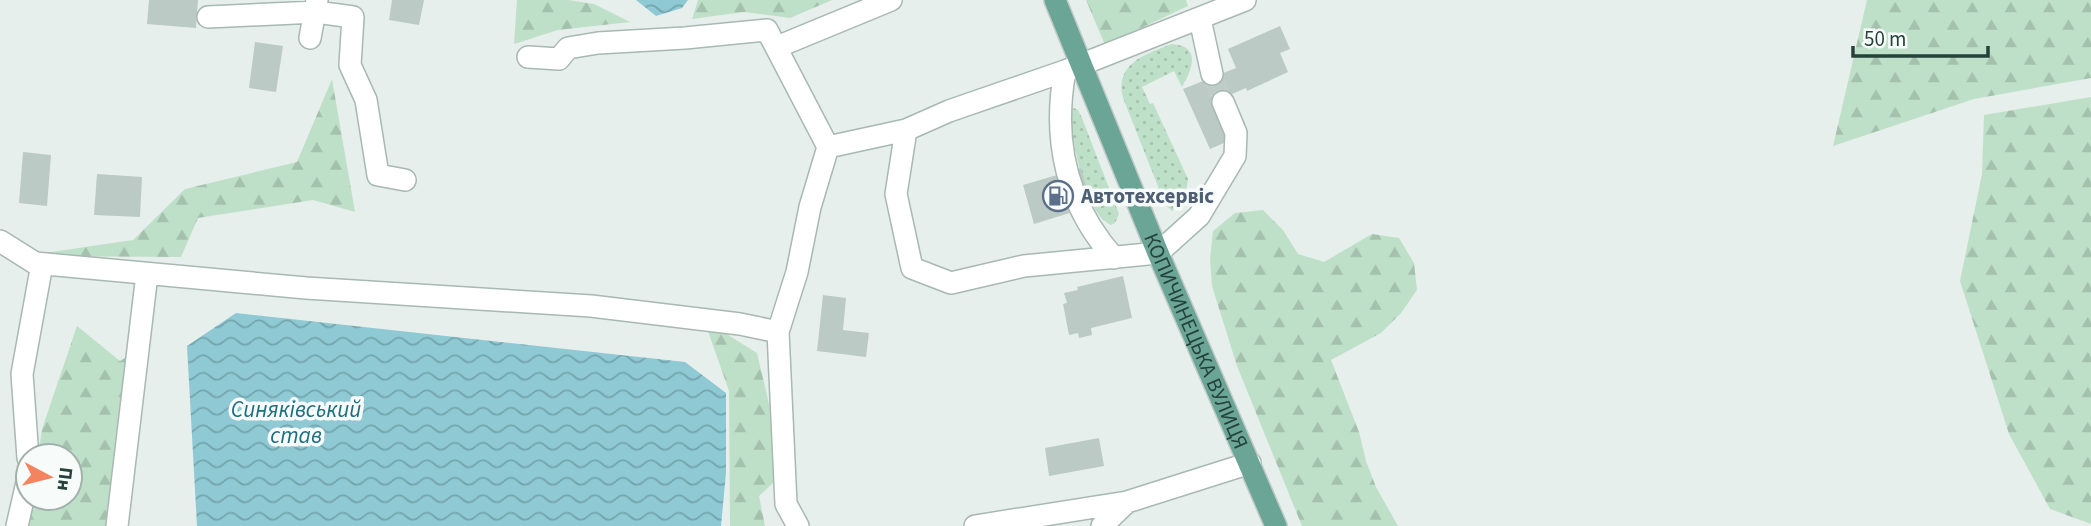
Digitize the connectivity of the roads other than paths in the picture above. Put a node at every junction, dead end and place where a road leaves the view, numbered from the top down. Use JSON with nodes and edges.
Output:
{"nodes":[{"id":1,"x":891,"y":0,"type":"edge"},
{"id":2,"x":1055,"y":0,"type":"edge"},
{"id":3,"x":1245,"y":0,"type":"edge"},
{"id":4,"x":316,"y":6,"type":"edge"},
{"id":5,"x":856,"y":7,"type":"edge"},
{"id":6,"x":208,"y":17,"type":"dead end"},
{"id":7,"x":1200,"y":19,"type":"junction"},
{"id":8,"x":310,"y":38,"type":"dead end"},
{"id":9,"x":777,"y":47,"type":"junction"},
{"id":10,"x":528,"y":57,"type":"dead end"},
{"id":11,"x":1073,"y":68,"type":"junction"},
{"id":12,"x":1212,"y":74,"type":"tunnel mouth"},
{"id":13,"x":1223,"y":102,"type":"tunnel mouth"},
{"id":14,"x":906,"y":130,"type":"junction"},
{"id":15,"x":828,"y":147,"type":"junction"},
{"id":16,"x":405,"y":180,"type":"dead end"},
{"id":17,"x":0,"y":241,"type":"edge"},
{"id":18,"x":1158,"y":253,"type":"junction"},
{"id":19,"x":1114,"y":258,"type":"junction"},
{"id":20,"x":42,"y":264,"type":"junction"},
{"id":21,"x":148,"y":274,"type":"junction"},
{"id":22,"x":778,"y":332,"type":"junction"},
{"id":23,"x":27,"y":442,"type":"edge"},
{"id":24,"x":1250,"y":463,"type":"junction"},
{"id":25,"x":1126,"y":502,"type":"junction"},
{"id":26,"x":1018,"y":523,"type":"edge"},
{"id":27,"x":117,"y":526,"type":"edge"},
{"id":28,"x":798,"y":526,"type":"edge"},
{"id":29,"x":975,"y":526,"type":"edge"},
{"id":30,"x":1102,"y":526,"type":"edge"},
{"id":31,"x":1276,"y":526,"type":"edge"}],
"edges":[{"from":1,"to":5,"type":"street"},
{"from":2,"to":11,"type":"main road","name":"КОПИЧИНЕЦЬКА ВУЛИЦЯ"},
{"from":3,"to":7,"type":"street"},
{"from":4,"to":6,"type":"street"},
{"from":4,"to":8,"type":"street"},
{"from":4,"to":16,"type":"street"},
{"from":5,"to":9,"type":"street"},
{"from":7,"to":11,"type":"street"},
{"from":7,"to":12,"type":"street"},
{"from":9,"to":10,"type":"street"},
{"from":9,"to":15,"type":"street"},
{"from":11,"to":14,"type":"street"},
{"from":11,"to":18,"type":"main road","name":"КОПИЧИНЕЦЬКА ВУЛИЦЯ"},
{"from":11,"to":19,"type":"street"},
{"from":13,"to":18,"type":"street"},
{"from":14,"to":15,"type":"street"},
{"from":14,"to":19,"type":"street"},
{"from":15,"to":22,"type":"street"},
{"from":17,"to":20,"type":"street"},
{"from":18,"to":19,"type":"street"},
{"from":18,"to":24,"type":"main road","name":"КОПИЧИНЕЦЬКА ВУЛИЦЯ"},
{"from":20,"to":21,"type":"street"},
{"from":20,"to":23,"type":"street"},
{"from":21,"to":22,"type":"street"},
{"from":21,"to":27,"type":"street"},
{"from":22,"to":28,"type":"street"},
{"from":24,"to":25,"type":"street"},
{"from":24,"to":31,"type":"main road","name":"КОПИЧИНЕЦЬКА ВУЛИЦЯ"},
{"from":25,"to":26,"type":"street"},
{"from":25,"to":30,"type":"street"},
{"from":26,"to":29,"type":"street"}]}
